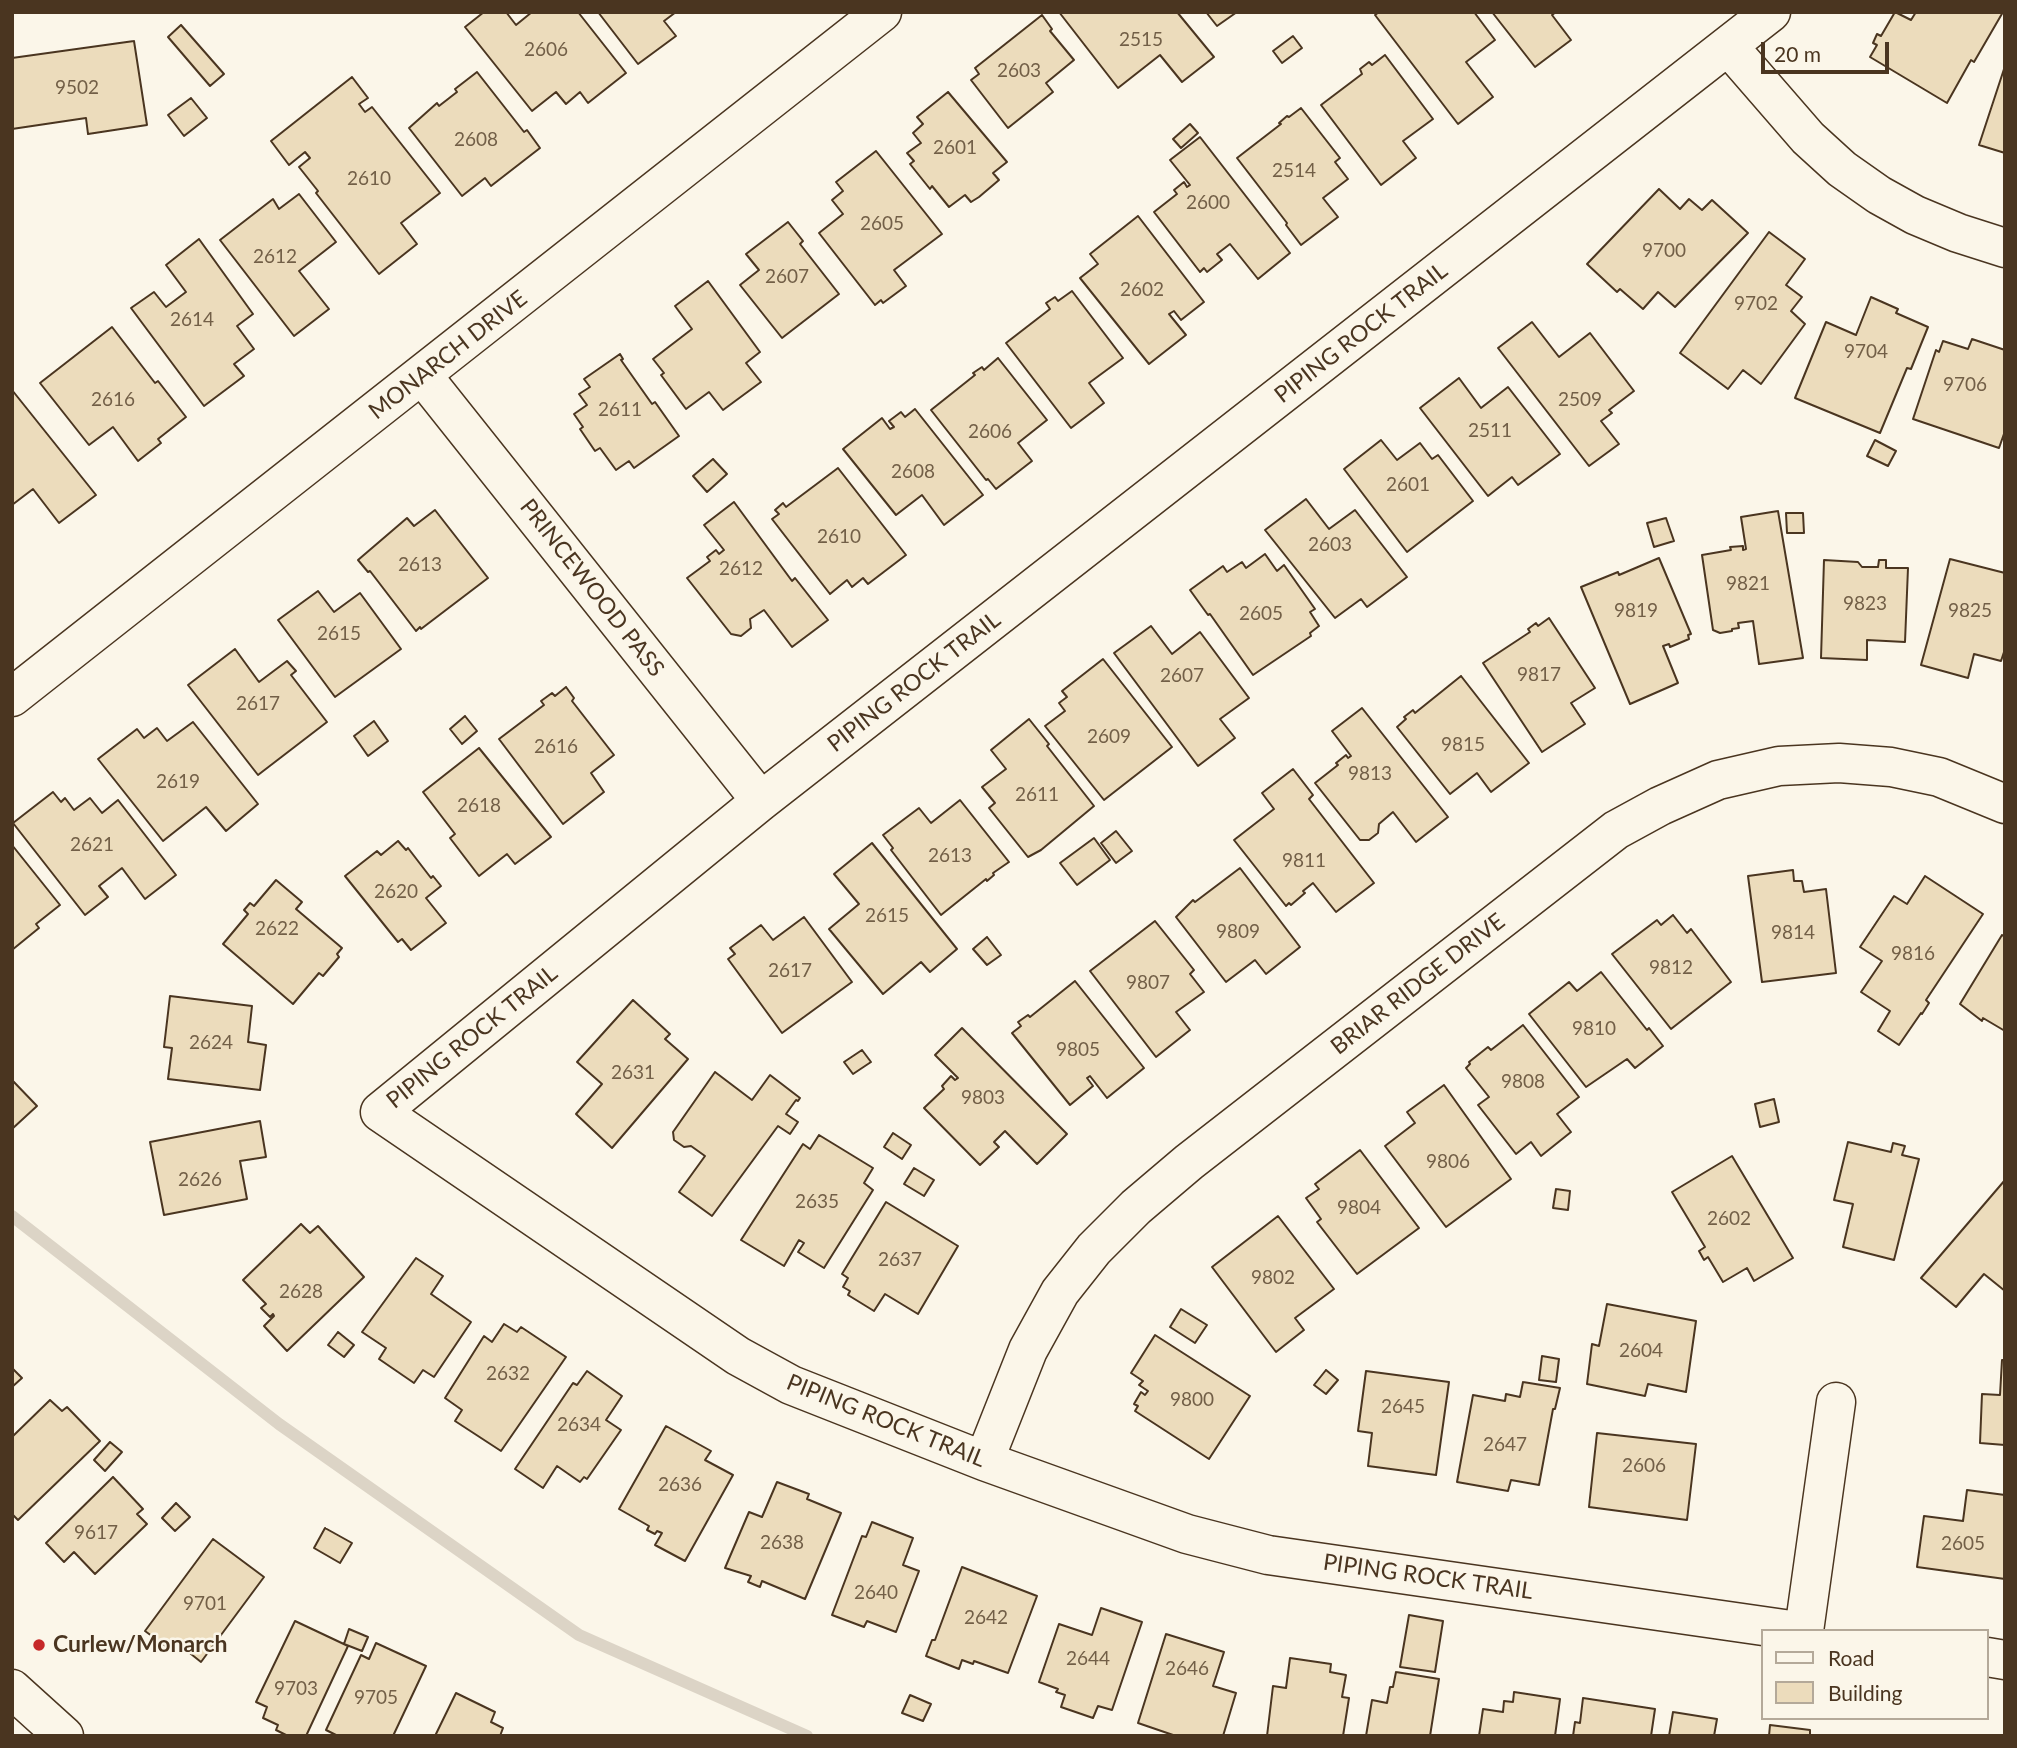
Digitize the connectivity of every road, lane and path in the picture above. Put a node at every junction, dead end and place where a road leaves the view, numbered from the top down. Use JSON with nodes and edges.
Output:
{"nodes":[{"id":1,"x":883,"y":12,"type":"edge"},
{"id":2,"x":1771,"y":12,"type":"edge"},
{"id":3,"x":1729,"y":47,"type":"junction"},
{"id":4,"x":2005,"y":248,"type":"edge"},
{"id":5,"x":422,"y":375,"type":"junction"},
{"id":6,"x":12,"y":697,"type":"edge"},
{"id":7,"x":761,"y":801,"type":"junction"},
{"id":8,"x":2005,"y":804,"type":"edge"},
{"id":9,"x":1836,"y":1402,"type":"dead end"},
{"id":10,"x":984,"y":1461,"type":"junction"},
{"id":11,"x":1784,"y":1629,"type":"edge"},
{"id":12,"x":1804,"y":1629,"type":"edge"},
{"id":13,"x":12,"y":1689,"type":"edge"},
{"id":14,"x":64,"y":1736,"type":"edge"}],
"edges":[{"from":1,"to":5,"type":"street","name":"MONARCH DRIVE"},
{"from":2,"to":3,"type":"street","name":"PIPING ROCK TRAIL"},
{"from":3,"to":4,"type":"street"},
{"from":3,"to":7,"type":"street","name":"PIPING ROCK TRAIL"},
{"from":5,"to":6,"type":"street","name":"MONARCH DRIVE"},
{"from":5,"to":7,"type":"street","name":"PRINCEWOOD PASS"},
{"from":7,"to":10,"type":"street","name":"PIPING ROCK TRAIL"},
{"from":8,"to":10,"type":"street","name":"BRIAR RIDGE DRIVE"},
{"from":9,"to":12,"type":"street"},
{"from":10,"to":11,"type":"street","name":"PIPING ROCK TRAIL"},
{"from":13,"to":14,"type":"street"}]}
